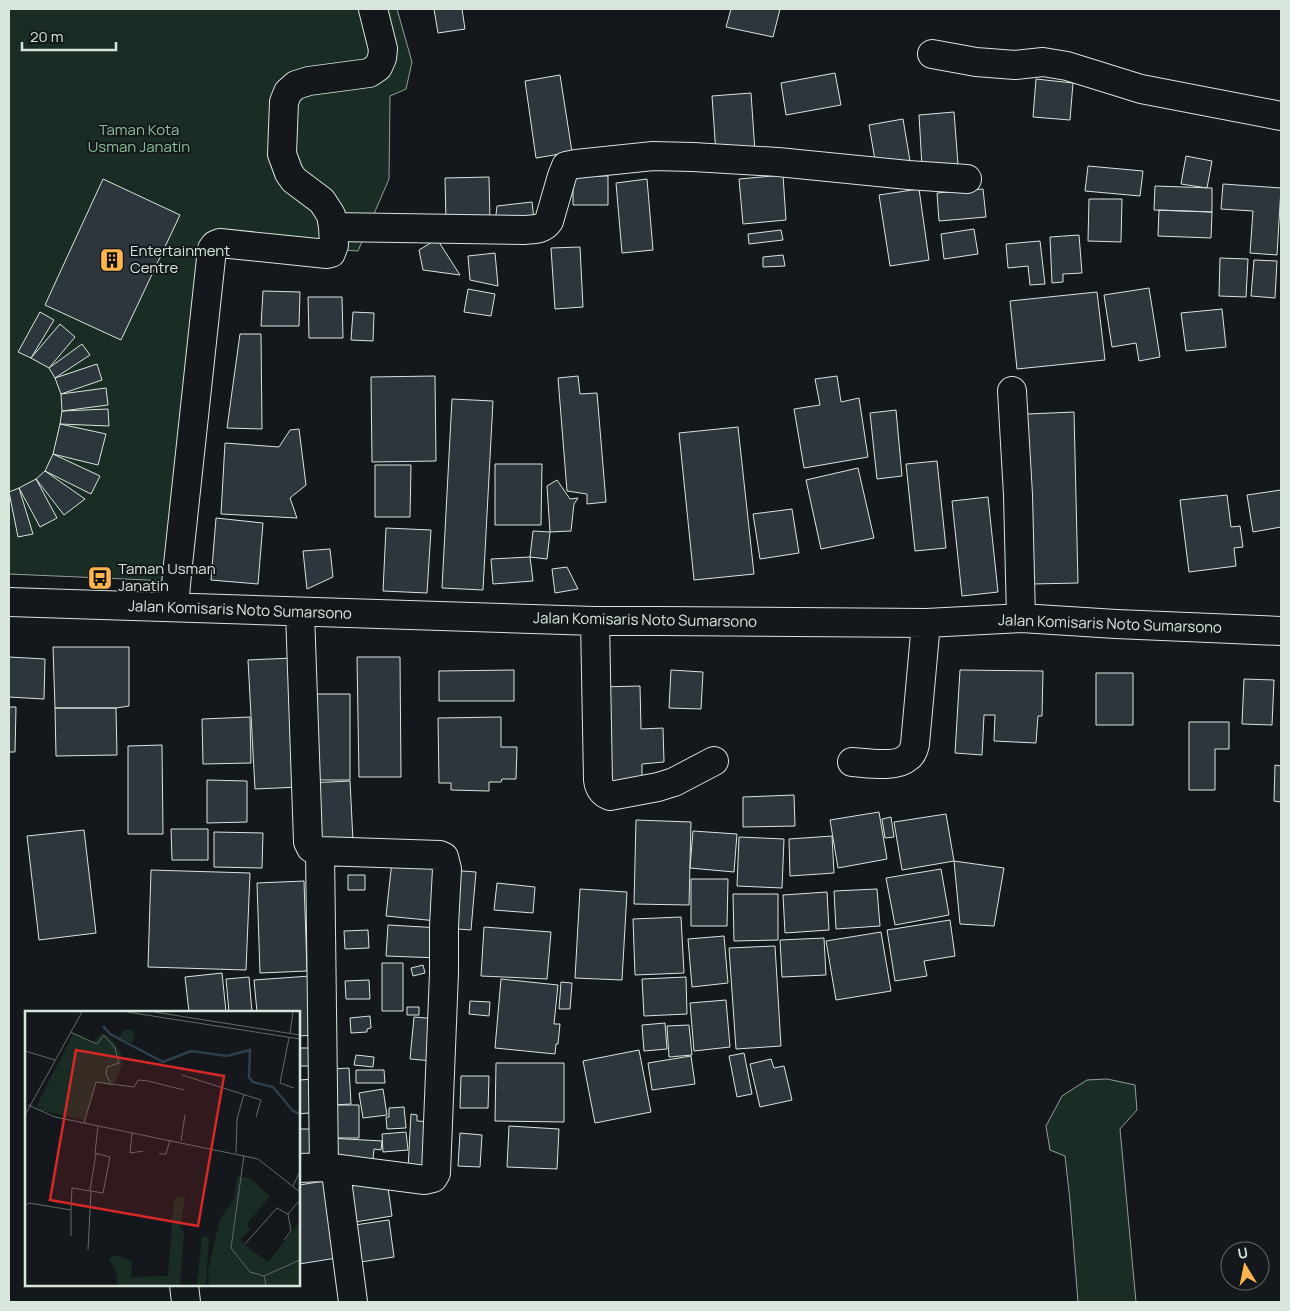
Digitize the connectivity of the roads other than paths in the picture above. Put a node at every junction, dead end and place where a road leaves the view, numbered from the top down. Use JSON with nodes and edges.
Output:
{"nodes":[{"id":1,"x":373,"y":9,"type":"edge"},
{"id":2,"x":932,"y":54,"type":"dead end"},
{"id":3,"x":1281,"y":116,"type":"edge"},
{"id":4,"x":967,"y":179,"type":"dead end"},
{"id":5,"x":333,"y":227,"type":"junction"},
{"id":6,"x":1012,"y":391,"type":"dead end"},
{"id":7,"x":9,"y":602,"type":"edge"},
{"id":8,"x":174,"y":607,"type":"junction"},
{"id":9,"x":300,"y":612,"type":"junction"},
{"id":10,"x":1021,"y":618,"type":"junction"},
{"id":11,"x":595,"y":621,"type":"junction"},
{"id":12,"x":926,"y":623,"type":"junction"},
{"id":13,"x":1281,"y":631,"type":"edge"},
{"id":14,"x":714,"y":761,"type":"dead end"},
{"id":15,"x":852,"y":762,"type":"dead end"},
{"id":16,"x":320,"y":851,"type":"junction"},
{"id":17,"x":320,"y":1168,"type":"edge"},
{"id":18,"x":184,"y":1286,"type":"edge"},
{"id":19,"x":186,"y":1302,"type":"edge"},
{"id":20,"x":353,"y":1302,"type":"edge"}],
"edges":[{"from":1,"to":5,"type":"street"},
{"from":2,"to":3,"type":"street"},
{"from":4,"to":5,"type":"street"},
{"from":5,"to":8,"type":"street"},
{"from":6,"to":10,"type":"street"},
{"from":7,"to":8,"type":"street","name":"Jalan Komisaris Noto Sumarsono"},
{"from":8,"to":9,"type":"street","name":"Jalan Komisaris Noto Sumarsono"},
{"from":9,"to":11,"type":"street","name":"Jalan Komisaris Noto Sumarsono"},
{"from":9,"to":16,"type":"street"},
{"from":10,"to":12,"type":"street","name":"Jalan Komisaris Noto Sumarsono"},
{"from":10,"to":13,"type":"street","name":"Jalan Komisaris Noto Sumarsono"},
{"from":11,"to":12,"type":"street","name":"Jalan Komisaris Noto Sumarsono"},
{"from":11,"to":14,"type":"street"},
{"from":12,"to":15,"type":"street"},
{"from":16,"to":17,"type":"street"},
{"from":16,"to":17,"type":"street"},
{"from":17,"to":20,"type":"street"},
{"from":18,"to":19,"type":"street"}]}
